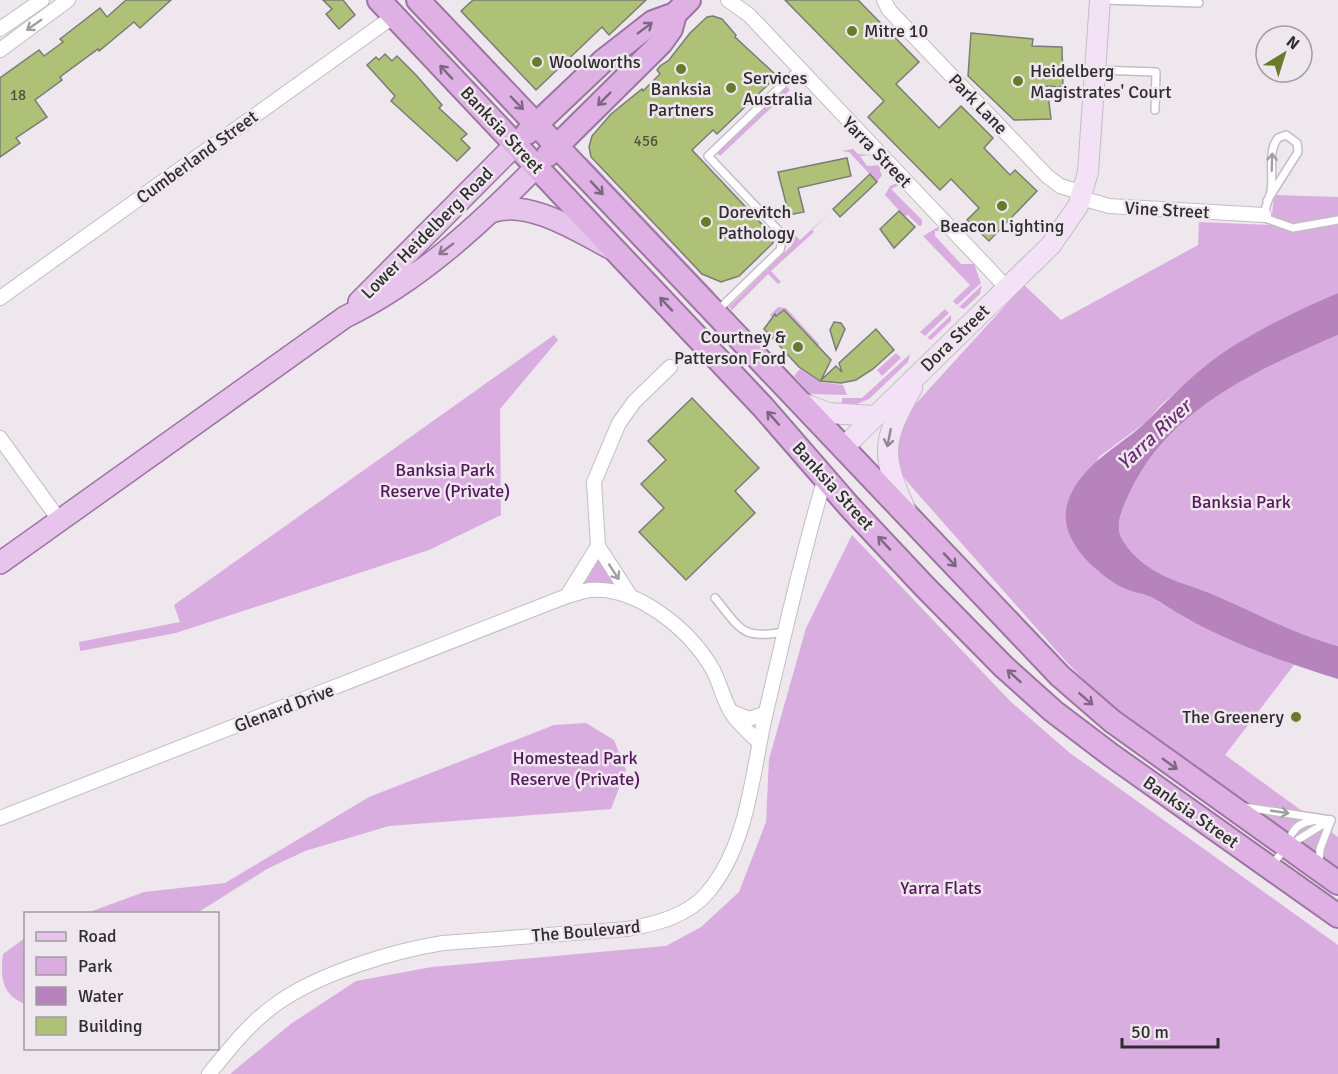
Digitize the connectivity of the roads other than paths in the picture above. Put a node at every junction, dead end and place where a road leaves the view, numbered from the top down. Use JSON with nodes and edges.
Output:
{"nodes":[{"id":1,"x":42,"y":0,"type":"edge"},
{"id":2,"x":68,"y":0,"type":"edge"},
{"id":3,"x":418,"y":0,"type":"edge"},
{"id":4,"x":728,"y":0,"type":"edge"},
{"id":5,"x":742,"y":0,"type":"edge"},
{"id":6,"x":884,"y":0,"type":"edge"},
{"id":7,"x":1100,"y":0,"type":"edge"},
{"id":8,"x":1199,"y":3,"type":"dead end"},
{"id":9,"x":682,"y":7,"type":"edge"},
{"id":10,"x":386,"y":8,"type":"edge"},
{"id":11,"x":748,"y":15,"type":"junction"},
{"id":12,"x":0,"y":29,"type":"edge"},
{"id":13,"x":0,"y":50,"type":"edge"},
{"id":14,"x":799,"y":69,"type":"junction"},
{"id":15,"x":1096,"y":70,"type":"junction"},
{"id":16,"x":1155,"y":110,"type":"dead end"},
{"id":17,"x":536,"y":123,"type":"junction"},
{"id":18,"x":515,"y":144,"type":"junction"},
{"id":19,"x":557,"y":146,"type":"junction"},
{"id":20,"x":536,"y":167,"type":"junction"},
{"id":21,"x":1082,"y":195,"type":"junction"},
{"id":22,"x":1267,"y":201,"type":"junction"},
{"id":23,"x":491,"y":212,"type":"junction"},
{"id":24,"x":1259,"y":215,"type":"junction"},
{"id":25,"x":1338,"y":220,"type":"edge"},
{"id":26,"x":616,"y":251,"type":"junction"},
{"id":27,"x":1007,"y":288,"type":"junction"},
{"id":28,"x":0,"y":298,"type":"edge"},
{"id":29,"x":715,"y":313,"type":"junction"},
{"id":30,"x":345,"y":317,"type":"junction"},
{"id":31,"x":670,"y":367,"type":"dead end"},
{"id":32,"x":924,"y":367,"type":"junction"},
{"id":33,"x":799,"y":402,"type":"junction"},
{"id":34,"x":874,"y":416,"type":"junction"},
{"id":35,"x":0,"y":438,"type":"edge"},
{"id":36,"x":843,"y":448,"type":"junction"},
{"id":37,"x":825,"y":478,"type":"junction"},
{"id":38,"x":909,"y":518,"type":"junction"},
{"id":39,"x":60,"y":521,"type":"junction"},
{"id":40,"x":598,"y":546,"type":"junction"},
{"id":41,"x":0,"y":563,"type":"edge"},
{"id":42,"x":567,"y":596,"type":"junction"},
{"id":43,"x":631,"y":597,"type":"junction"},
{"id":44,"x":715,"y":598,"type":"dead end"},
{"id":45,"x":784,"y":632,"type":"junction"},
{"id":46,"x":730,"y":711,"type":"junction"},
{"id":47,"x":766,"y":713,"type":"junction"},
{"id":48,"x":759,"y":742,"type":"junction"},
{"id":49,"x":1228,"y":805,"type":"junction"},
{"id":50,"x":3,"y":813,"type":"edge"},
{"id":51,"x":1334,"y":820,"type":"edge"},
{"id":52,"x":1286,"y":846,"type":"junction"},
{"id":53,"x":1269,"y":868,"type":"junction"},
{"id":54,"x":1318,"y":869,"type":"junction"},
{"id":55,"x":1338,"y":883,"type":"edge"},
{"id":56,"x":1338,"y":916,"type":"edge"},
{"id":57,"x":209,"y":1074,"type":"edge"}],
"edges":[{"from":1,"to":12,"type":"street"},
{"from":2,"to":13,"type":"street","one_way":true},
{"from":3,"to":17,"type":"highway","name":"Banksia Street","one_way":true},
{"from":4,"to":11,"type":"street","name":"Yarra Street"},
{"from":5,"to":11,"type":"street","name":"Yarra Street"},
{"from":6,"to":21,"type":"street","name":"Park Lane"},
{"from":7,"to":8,"type":"lane"},
{"from":7,"to":15,"type":"main road","name":"Dora Street"},
{"from":17,"to":9,"type":"highway","name":"Lower Heidelberg Road","one_way":true},
{"from":9,"to":19,"type":"highway","name":"Lower Heidelberg Road","one_way":true},
{"from":18,"to":10,"type":"highway","name":"Banksia Street","one_way":true},
{"from":10,"to":28,"type":"street","name":"Cumberland Street"},
{"from":11,"to":14,"type":"street","name":"Yarra Street"},
{"from":14,"to":27,"type":"street","name":"Yarra Street"},
{"from":14,"to":29,"type":"lane"},
{"from":15,"to":16,"type":"lane"},
{"from":15,"to":21,"type":"main road","name":"Dora Street"},
{"from":17,"to":18,"type":"highway","name":"Lower Heidelberg Road"},
{"from":17,"to":19,"type":"highway","name":"Banksia Street"},
{"from":18,"to":20,"type":"highway","name":"Banksia Street"},
{"from":18,"to":30,"type":"main road","name":"Lower Heidelberg Road"},
{"from":19,"to":20,"type":"highway","name":"Lower Heidelberg Road"},
{"from":19,"to":29,"type":"highway","name":"Banksia Street","one_way":true},
{"from":20,"to":23,"type":"main road","name":"Lower Heidelberg Road"},
{"from":20,"to":26,"type":"highway","name":"Banksia Street"},
{"from":21,"to":24,"type":"street","name":"Vine Street"},
{"from":21,"to":27,"type":"main road","name":"Dora Street"},
{"from":22,"to":22,"type":"lane","one_way":true},
{"from":22,"to":24,"type":"lane"},
{"from":23,"to":26,"type":"main road"},
{"from":23,"to":30,"type":"main road","name":"Lower Heidelberg Road","one_way":true},
{"from":24,"to":25,"type":"lane","name":"Vine Street"},
{"from":37,"to":26,"type":"highway","name":"Banksia Street","one_way":true},
{"from":27,"to":32,"type":"main road","name":"Dora Street"},
{"from":29,"to":33,"type":"highway","name":"Banksia Street"},
{"from":30,"to":39,"type":"main road","name":"Lower Heidelberg Road"},
{"from":31,"to":40,"type":"street","name":"Glenard Drive"},
{"from":32,"to":34,"type":"main road","name":"Dora Street"},
{"from":32,"to":38,"type":"main road","one_way":true},
{"from":33,"to":34,"type":"main road"},
{"from":33,"to":36,"type":"highway","name":"Banksia Street"},
{"from":34,"to":36,"type":"main road","name":"Dora Street"},
{"from":35,"to":39,"type":"street"},
{"from":36,"to":37,"type":"highway","name":"Dora Street"},
{"from":36,"to":38,"type":"highway","name":"Banksia Street"},
{"from":37,"to":45,"type":"street","name":"The Boulevard"},
{"from":53,"to":37,"type":"highway","name":"Banksia Street","one_way":true},
{"from":38,"to":49,"type":"highway","name":"Banksia Street","one_way":true},
{"from":39,"to":41,"type":"main road","name":"Lower Heidelberg Road"},
{"from":40,"to":42,"type":"street"},
{"from":40,"to":43,"type":"street","name":"Glenard Drive","one_way":true},
{"from":42,"to":43,"type":"street","name":"Glenard Drive"},
{"from":42,"to":50,"type":"street","name":"Glenard Drive"},
{"from":43,"to":46,"type":"street","name":"Glenard Drive"},
{"from":44,"to":45,"type":"lane"},
{"from":45,"to":47,"type":"street","name":"The Boulevard"},
{"from":46,"to":47,"type":"street"},
{"from":46,"to":48,"type":"street","name":"Glenard Drive"},
{"from":47,"to":48,"type":"street","name":"The Boulevard"},
{"from":48,"to":57,"type":"street","name":"The Boulevard"},
{"from":49,"to":51,"type":"lane","one_way":true},
{"from":49,"to":52,"type":"highway","name":"Banksia Street"},
{"from":51,"to":52,"type":"lane"},
{"from":51,"to":52,"type":"lane"},
{"from":51,"to":54,"type":"lane"},
{"from":52,"to":53,"type":"lane"},
{"from":52,"to":54,"type":"highway","name":"Banksia Street"},
{"from":53,"to":56,"type":"highway","name":"Banksia Street"},
{"from":54,"to":55,"type":"highway","name":"Banksia Street"}]}
